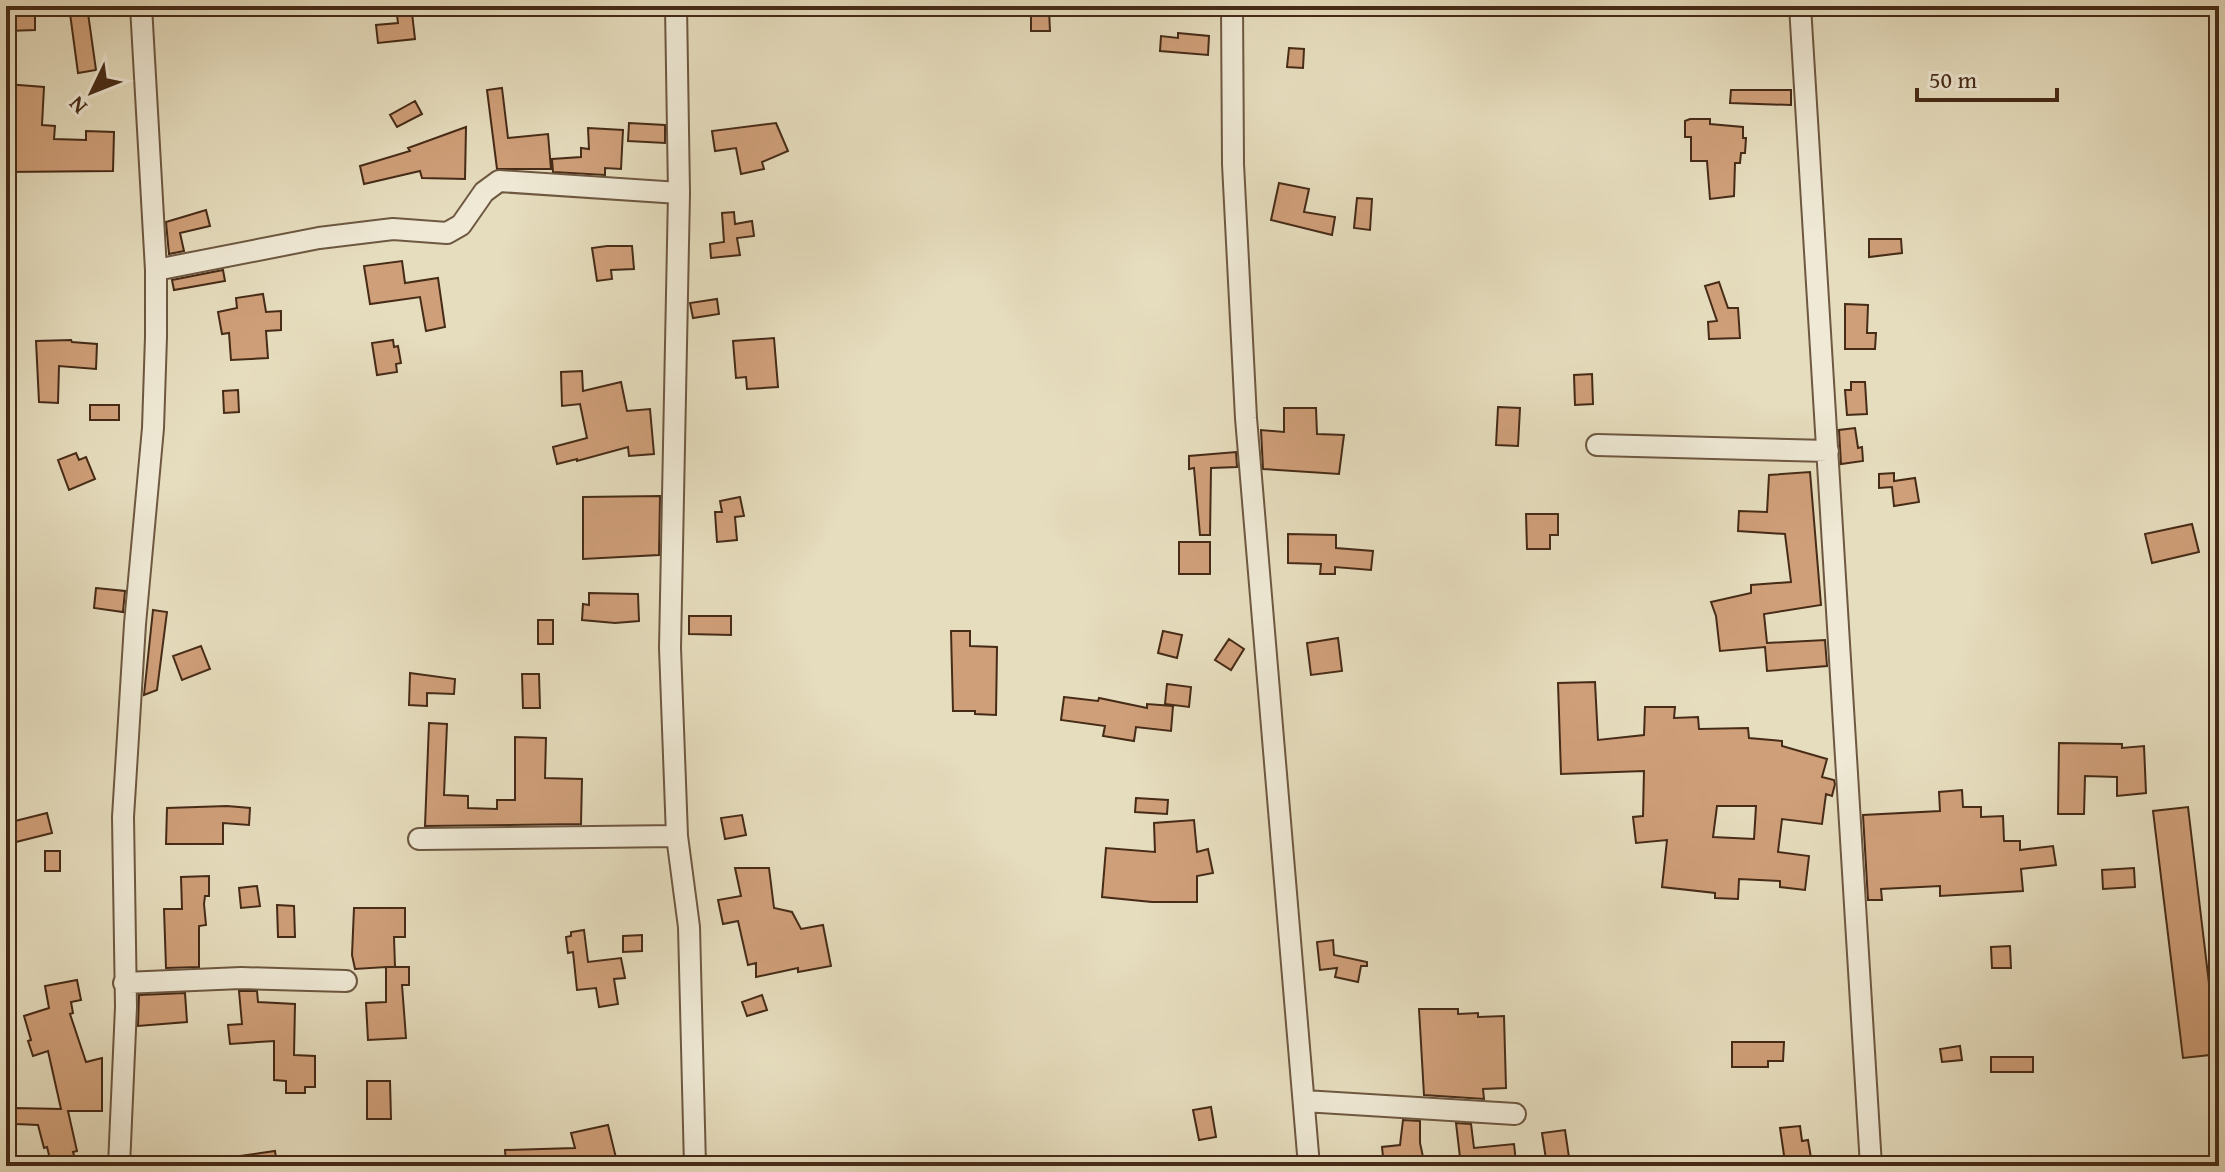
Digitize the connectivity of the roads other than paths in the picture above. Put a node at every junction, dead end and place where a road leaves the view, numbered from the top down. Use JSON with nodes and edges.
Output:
{"nodes":[{"id":1,"x":141,"y":6,"type":"edge"},
{"id":2,"x":676,"y":6,"type":"edge"},
{"id":3,"x":1232,"y":6,"type":"edge"},
{"id":4,"x":1800,"y":6,"type":"edge"},
{"id":5,"x":679,"y":193,"type":"junction"},
{"id":6,"x":156,"y":270,"type":"junction"},
{"id":7,"x":1597,"y":445,"type":"dead end"},
{"id":8,"x":1828,"y":451,"type":"junction"},
{"id":9,"x":677,"y":836,"type":"junction"},
{"id":10,"x":419,"y":839,"type":"dead end"},
{"id":11,"x":346,"y":981,"type":"dead end"},
{"id":12,"x":124,"y":983,"type":"junction"},
{"id":13,"x":1304,"y":1101,"type":"junction"},
{"id":14,"x":1515,"y":1114,"type":"dead end"},
{"id":15,"x":119,"y":1166,"type":"edge"},
{"id":16,"x":695,"y":1166,"type":"edge"},
{"id":17,"x":1309,"y":1166,"type":"edge"},
{"id":18,"x":1871,"y":1166,"type":"edge"}],
"edges":[{"from":1,"to":6,"type":"street"},
{"from":2,"to":5,"type":"street"},
{"from":3,"to":13,"type":"street"},
{"from":4,"to":8,"type":"street"},
{"from":5,"to":6,"type":"street"},
{"from":5,"to":9,"type":"street"},
{"from":6,"to":12,"type":"street"},
{"from":7,"to":8,"type":"street"},
{"from":8,"to":18,"type":"street"},
{"from":9,"to":10,"type":"street"},
{"from":9,"to":16,"type":"street"},
{"from":11,"to":12,"type":"street"},
{"from":12,"to":15,"type":"street"},
{"from":13,"to":14,"type":"street"},
{"from":13,"to":17,"type":"street"}]}
